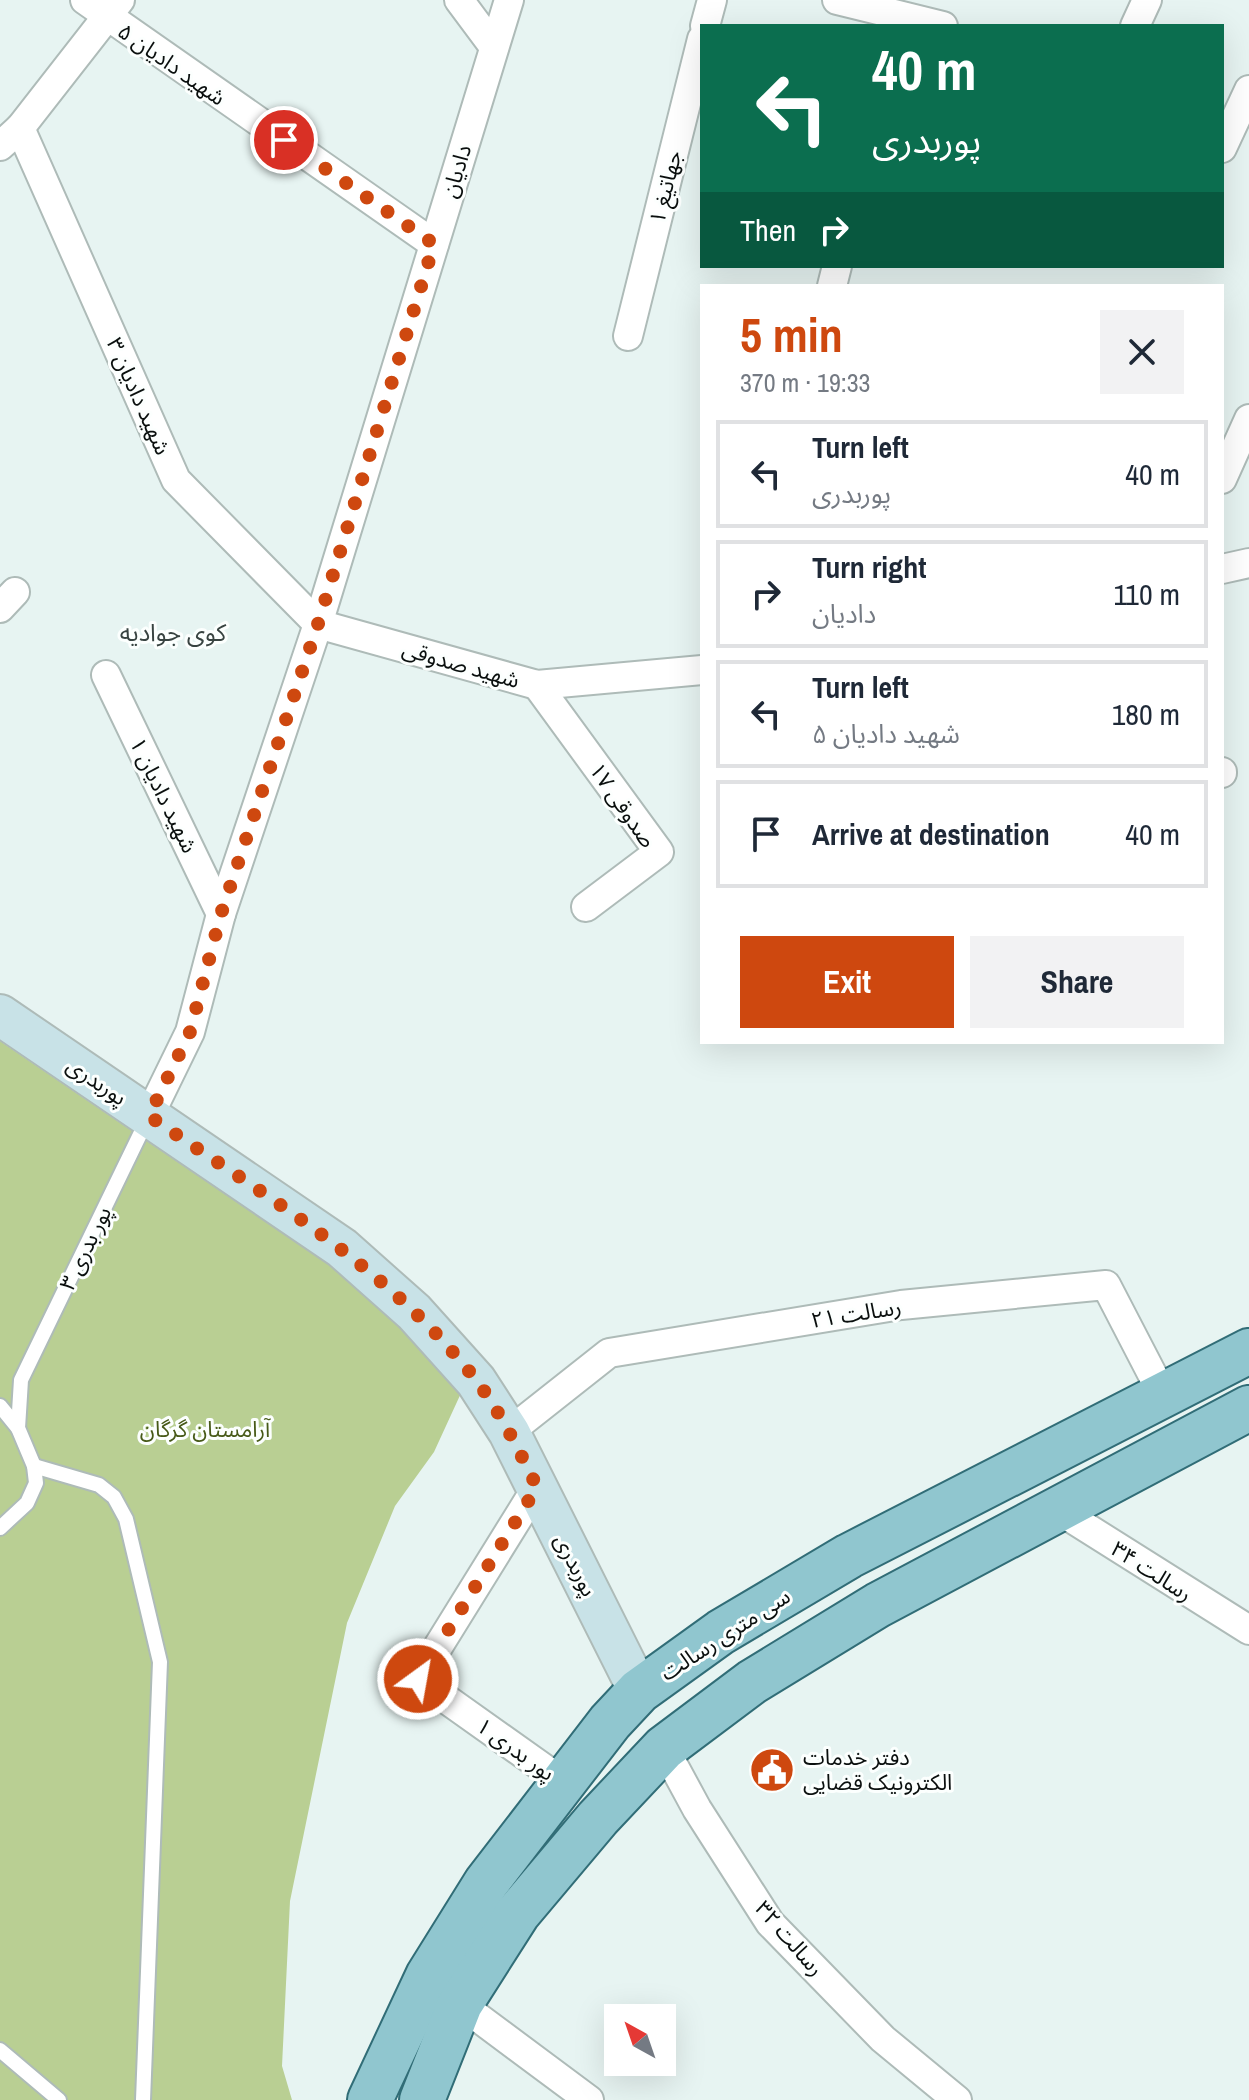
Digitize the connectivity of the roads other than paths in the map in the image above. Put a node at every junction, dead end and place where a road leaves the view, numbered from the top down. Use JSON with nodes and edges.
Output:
{"nodes":[{"id":1,"x":85,"y":0,"type":"edge"},
{"id":2,"x":459,"y":0,"type":"edge"},
{"id":3,"x":509,"y":0,"type":"edge"},
{"id":4,"x":712,"y":0,"type":"edge"},
{"id":5,"x":837,"y":0,"type":"edge"},
{"id":6,"x":1147,"y":0,"type":"edge"},
{"id":7,"x":114,"y":10,"type":"edge"},
{"id":8,"x":900,"y":14,"type":"edge"},
{"id":9,"x":706,"y":24,"type":"edge"},
{"id":10,"x":936,"y":24,"type":"edge"},
{"id":11,"x":1136,"y":24,"type":"edge"},
{"id":12,"x":494,"y":47,"type":"junction"},
{"id":13,"x":700,"y":47,"type":"edge"},
{"id":14,"x":1249,"y":90,"type":"edge"},
{"id":15,"x":10,"y":137,"type":"edge"},
{"id":16,"x":1224,"y":144,"type":"edge"},
{"id":17,"x":434,"y":244,"type":"junction"},
{"id":18,"x":628,"y":336,"type":"dead end"},
{"id":19,"x":1249,"y":419,"type":"edge"},
{"id":20,"x":1224,"y":475,"type":"edge"},
{"id":21,"x":1249,"y":563,"type":"edge"},
{"id":22,"x":1224,"y":569,"type":"edge"},
{"id":23,"x":318,"y":624,"type":"junction"},
{"id":24,"x":700,"y":670,"type":"edge"},
{"id":25,"x":106,"y":675,"type":"dead end"},
{"id":26,"x":537,"y":685,"type":"junction"},
{"id":27,"x":586,"y":907,"type":"dead end"},
{"id":28,"x":221,"y":914,"type":"junction"},
{"id":29,"x":0,"y":1015,"type":"edge"},
{"id":30,"x":149,"y":1116,"type":"junction"},
{"id":31,"x":1249,"y":1351,"type":"edge"},
{"id":32,"x":1164,"y":1397,"type":"junction"},
{"id":33,"x":0,"y":1406,"type":"edge"},
{"id":34,"x":1249,"y":1408,"type":"edge"},
{"id":35,"x":18,"y":1428,"type":"junction"},
{"id":36,"x":509,"y":1432,"type":"junction"},
{"id":37,"x":34,"y":1466,"type":"junction"},
{"id":38,"x":537,"y":1487,"type":"junction"},
{"id":39,"x":1057,"y":1509,"type":"junction"},
{"id":40,"x":0,"y":1528,"type":"edge"},
{"id":41,"x":849,"y":1556,"type":"junction"},
{"id":42,"x":878,"y":1605,"type":"junction"},
{"id":43,"x":1249,"y":1630,"type":"edge"},
{"id":44,"x":639,"y":1691,"type":"junction"},
{"id":45,"x":664,"y":1748,"type":"junction"},
{"id":46,"x":563,"y":1782,"type":"junction"},
{"id":47,"x":460,"y":2004,"type":"junction"},
{"id":48,"x":0,"y":2050,"type":"edge"},
{"id":49,"x":954,"y":2099,"type":"edge"},
{"id":50,"x":59,"y":2100,"type":"edge"},
{"id":51,"x":143,"y":2100,"type":"edge"},
{"id":52,"x":370,"y":2100,"type":"edge"},
{"id":53,"x":422,"y":2100,"type":"edge"},
{"id":54,"x":589,"y":2100,"type":"edge"}],
"edges":[{"from":1,"to":7,"type":"street","name":"۵ شهید دادیان"},
{"from":2,"to":12,"type":"street"},
{"from":3,"to":12,"type":"street","name":"دادیان"},
{"from":4,"to":9,"type":"street"},
{"from":5,"to":8,"type":"street"},
{"from":6,"to":11,"type":"street"},
{"from":7,"to":15,"type":"street"},
{"from":7,"to":17,"type":"street","name":"۵ شهید دادیان"},
{"from":8,"to":10,"type":"street"},
{"from":12,"to":17,"type":"street","name":"دادیان"},
{"from":13,"to":18,"type":"street","name":"جهاتیغ ۱"},
{"from":14,"to":16,"type":"street"},
{"from":15,"to":23,"type":"street","name":"۳ شهید دادیان"},
{"from":17,"to":23,"type":"street","name":"دادیان"},
{"from":19,"to":20,"type":"street"},
{"from":21,"to":22,"type":"street"},
{"from":23,"to":26,"type":"street","name":"شهید صدوقی"},
{"from":23,"to":28,"type":"street","name":"دادیان"},
{"from":24,"to":26,"type":"street","name":"شهید صدوقی"},
{"from":25,"to":28,"type":"street","name":"۱ شهید دادیان"},
{"from":26,"to":27,"type":"street","name":"۱۷ صدوقی"},
{"from":28,"to":30,"type":"street","name":"دادیان"},
{"from":29,"to":30,"type":"main road","name":"پوربدری"},
{"from":30,"to":35,"type":"lane","name":"پور بدری ۳"},
{"from":30,"to":36,"type":"main road","name":"پوربدری"},
{"from":31,"to":32,"type":"main road","name":"سی متری رسالت"},
{"from":32,"to":36,"type":"street","name":"۲۱ رسالت"},
{"from":32,"to":41,"type":"main road","name":"سی متری رسالت"},
{"from":33,"to":35,"type":"lane"},
{"from":34,"to":39,"type":"main road"},
{"from":35,"to":37,"type":"lane"},
{"from":36,"to":38,"type":"main road","name":"پوربدری"},
{"from":37,"to":40,"type":"lane"},
{"from":37,"to":51,"type":"lane"},
{"from":38,"to":44,"type":"main road","name":"پوربدری"},
{"from":38,"to":46,"type":"street","name":"پور بدری ۱"},
{"from":39,"to":42,"type":"main road"},
{"from":39,"to":43,"type":"street","name":"رسالت ۳۴"},
{"from":41,"to":42,"type":"main road"},
{"from":41,"to":44,"type":"main road","name":"سی متری رسالت"},
{"from":42,"to":45,"type":"main road"},
{"from":44,"to":46,"type":"main road","name":"سی متری رسالت"},
{"from":45,"to":47,"type":"main road"},
{"from":45,"to":49,"type":"street","name":"۳۲ رسالت"},
{"from":46,"to":52,"type":"main road","name":"سی متری رسالت"},
{"from":47,"to":53,"type":"main road"},
{"from":47,"to":54,"type":"street"},
{"from":48,"to":50,"type":"lane"}]}
